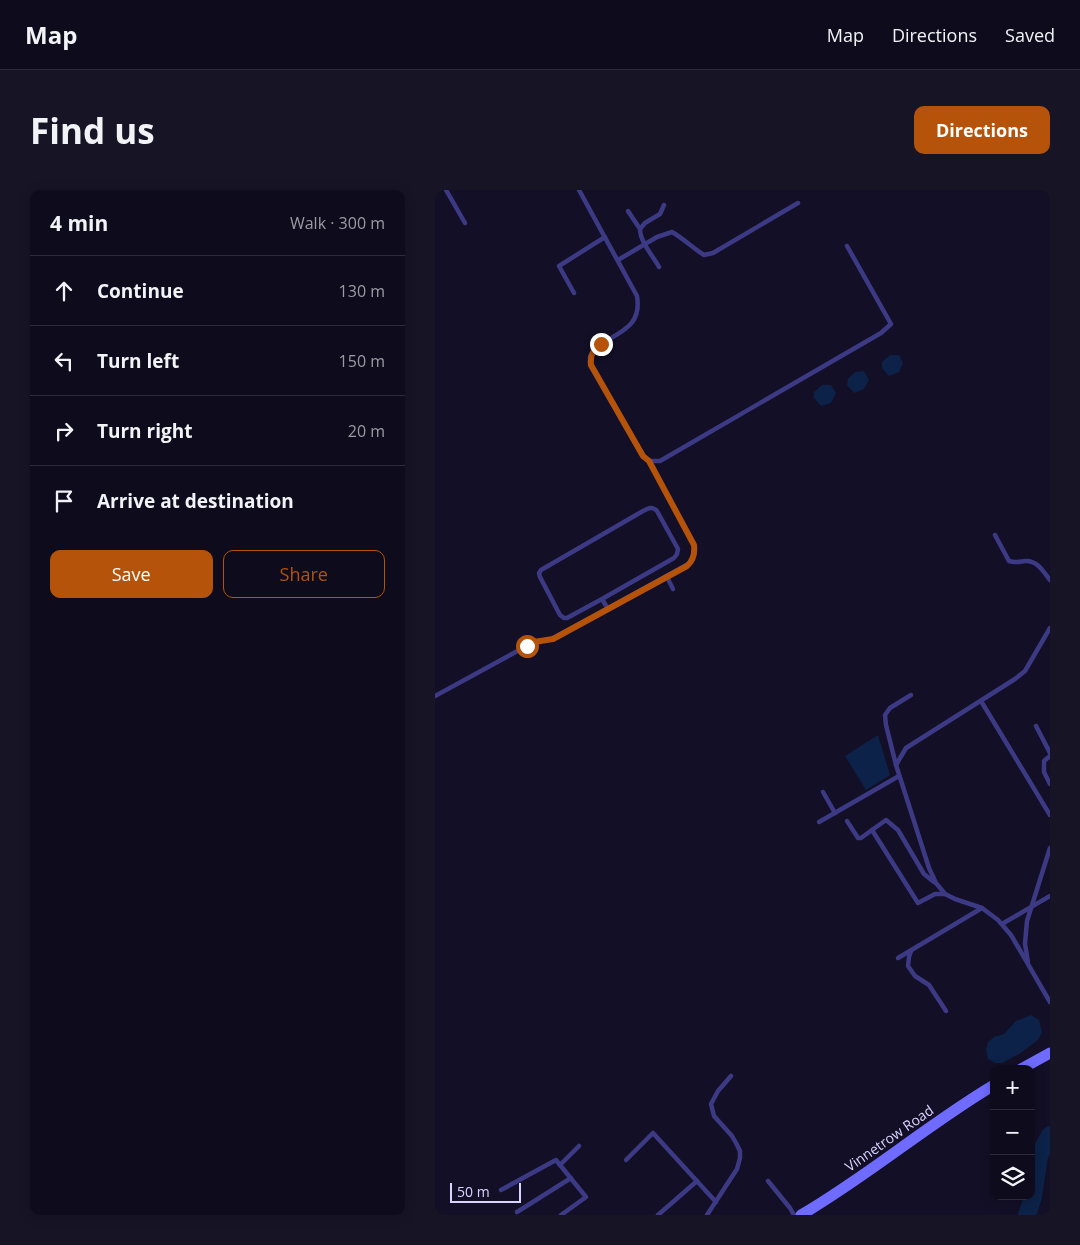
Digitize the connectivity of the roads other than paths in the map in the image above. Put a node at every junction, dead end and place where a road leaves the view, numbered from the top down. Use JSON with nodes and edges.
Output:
{"nodes":[{"id":1,"x":446,"y":190,"type":"edge"},
{"id":2,"x":579,"y":190,"type":"edge"},
{"id":3,"x":798,"y":204,"type":"dead end"},
{"id":4,"x":664,"y":205,"type":"dead end"},
{"id":5,"x":627,"y":211,"type":"dead end"},
{"id":6,"x":465,"y":223,"type":"dead end"},
{"id":7,"x":640,"y":229,"type":"junction"},
{"id":8,"x":605,"y":237,"type":"junction"},
{"id":9,"x":645,"y":244,"type":"junction"},
{"id":10,"x":847,"y":246,"type":"dead end"},
{"id":11,"x":618,"y":260,"type":"junction"},
{"id":12,"x":659,"y":267,"type":"dead end"},
{"id":13,"x":574,"y":293,"type":"dead end"},
{"id":14,"x":649,"y":461,"type":"junction"},
{"id":15,"x":995,"y":535,"type":"dead end"},
{"id":16,"x":642,"y":576,"type":"junction"},
{"id":17,"x":667,"y":577,"type":"junction"},
{"id":18,"x":1050,"y":580,"type":"edge"},
{"id":19,"x":649,"y":587,"type":"junction"},
{"id":20,"x":673,"y":589,"type":"dead end"},
{"id":21,"x":602,"y":599,"type":"junction"},
{"id":22,"x":608,"y":609,"type":"junction"},
{"id":23,"x":1050,"y":628,"type":"edge"},
{"id":24,"x":911,"y":695,"type":"dead end"},
{"id":25,"x":435,"y":696,"type":"edge"},
{"id":26,"x":981,"y":701,"type":"junction"},
{"id":27,"x":1036,"y":726,"type":"dead end"},
{"id":28,"x":1050,"y":754,"type":"edge"},
{"id":29,"x":896,"y":765,"type":"junction"},
{"id":30,"x":899,"y":776,"type":"junction"},
{"id":31,"x":1050,"y":784,"type":"edge"},
{"id":32,"x":823,"y":792,"type":"dead end"},
{"id":33,"x":835,"y":813,"type":"junction"},
{"id":34,"x":1050,"y":815,"type":"edge"},
{"id":35,"x":847,"y":821,"type":"dead end"},
{"id":36,"x":819,"y":822,"type":"dead end"},
{"id":37,"x":872,"y":830,"type":"junction"},
{"id":38,"x":1050,"y":848,"type":"edge"},
{"id":39,"x":936,"y":883,"type":"junction"},
{"id":40,"x":945,"y":894,"type":"junction"},
{"id":41,"x":1050,"y":896,"type":"edge"},
{"id":42,"x":982,"y":908,"type":"junction"},
{"id":43,"x":1031,"y":908,"type":"junction"},
{"id":44,"x":1002,"y":924,"type":"junction"},
{"id":45,"x":911,"y":951,"type":"junction"},
{"id":46,"x":898,"y":958,"type":"dead end"},
{"id":47,"x":1028,"y":965,"type":"junction"},
{"id":48,"x":1050,"y":1002,"type":"edge"},
{"id":49,"x":946,"y":1011,"type":"dead end"},
{"id":50,"x":1050,"y":1053,"type":"edge"},
{"id":51,"x":1028,"y":1065,"type":"edge"},
{"id":52,"x":731,"y":1076,"type":"dead end"},
{"id":53,"x":990,"y":1088,"type":"edge"},
{"id":54,"x":579,"y":1146,"type":"dead end"},
{"id":55,"x":626,"y":1160,"type":"dead end"},
{"id":56,"x":560,"y":1165,"type":"junction"},
{"id":57,"x":571,"y":1178,"type":"junction"},
{"id":58,"x":697,"y":1181,"type":"junction"},
{"id":59,"x":768,"y":1181,"type":"dead end"},
{"id":60,"x":501,"y":1190,"type":"dead end"},
{"id":61,"x":716,"y":1202,"type":"junction"},
{"id":62,"x":517,"y":1212,"type":"dead end"},
{"id":63,"x":561,"y":1215,"type":"edge"},
{"id":64,"x":658,"y":1215,"type":"edge"},
{"id":65,"x":707,"y":1215,"type":"edge"},
{"id":66,"x":794,"y":1215,"type":"edge"},
{"id":67,"x":801,"y":1215,"type":"edge"}],
"edges":[{"from":1,"to":6,"type":"lane"},
{"from":2,"to":8,"type":"lane"},
{"from":3,"to":9,"type":"lane"},
{"from":4,"to":7,"type":"lane"},
{"from":5,"to":7,"type":"lane"},
{"from":7,"to":9,"type":"lane"},
{"from":8,"to":11,"type":"lane"},
{"from":8,"to":13,"type":"lane"},
{"from":9,"to":11,"type":"lane"},
{"from":9,"to":12,"type":"lane"},
{"from":10,"to":14,"type":"lane"},
{"from":11,"to":14,"type":"lane"},
{"from":14,"to":17,"type":"lane"},
{"from":15,"to":18,"type":"lane"},
{"from":16,"to":19,"type":"lane"},
{"from":16,"to":21,"type":"lane"},
{"from":16,"to":21,"type":"lane"},
{"from":17,"to":19,"type":"lane"},
{"from":17,"to":20,"type":"lane"},
{"from":19,"to":22,"type":"lane"},
{"from":21,"to":22,"type":"lane"},
{"from":22,"to":25,"type":"lane"},
{"from":23,"to":26,"type":"lane"},
{"from":24,"to":29,"type":"lane"},
{"from":26,"to":29,"type":"lane"},
{"from":26,"to":34,"type":"lane"},
{"from":27,"to":28,"type":"lane"},
{"from":28,"to":31,"type":"lane"},
{"from":29,"to":30,"type":"lane"},
{"from":30,"to":33,"type":"lane"},
{"from":30,"to":39,"type":"lane"},
{"from":32,"to":33,"type":"lane"},
{"from":33,"to":36,"type":"lane"},
{"from":35,"to":37,"type":"lane"},
{"from":37,"to":39,"type":"lane"},
{"from":37,"to":40,"type":"lane"},
{"from":38,"to":43,"type":"lane"},
{"from":39,"to":40,"type":"lane"},
{"from":40,"to":42,"type":"lane"},
{"from":41,"to":43,"type":"lane"},
{"from":42,"to":44,"type":"lane"},
{"from":42,"to":45,"type":"lane"},
{"from":43,"to":44,"type":"lane"},
{"from":43,"to":47,"type":"lane"},
{"from":44,"to":47,"type":"lane"},
{"from":45,"to":46,"type":"lane"},
{"from":45,"to":49,"type":"lane"},
{"from":47,"to":48,"type":"lane"},
{"from":50,"to":51,"type":"street"},
{"from":52,"to":61,"type":"lane"},
{"from":53,"to":67,"type":"street","name":"Vinnetrow Road"},
{"from":54,"to":56,"type":"lane"},
{"from":55,"to":58,"type":"lane"},
{"from":56,"to":57,"type":"lane"},
{"from":56,"to":60,"type":"lane"},
{"from":57,"to":62,"type":"lane"},
{"from":57,"to":63,"type":"lane"},
{"from":58,"to":61,"type":"lane"},
{"from":58,"to":64,"type":"lane"},
{"from":59,"to":66,"type":"lane"},
{"from":61,"to":65,"type":"lane"}]}
